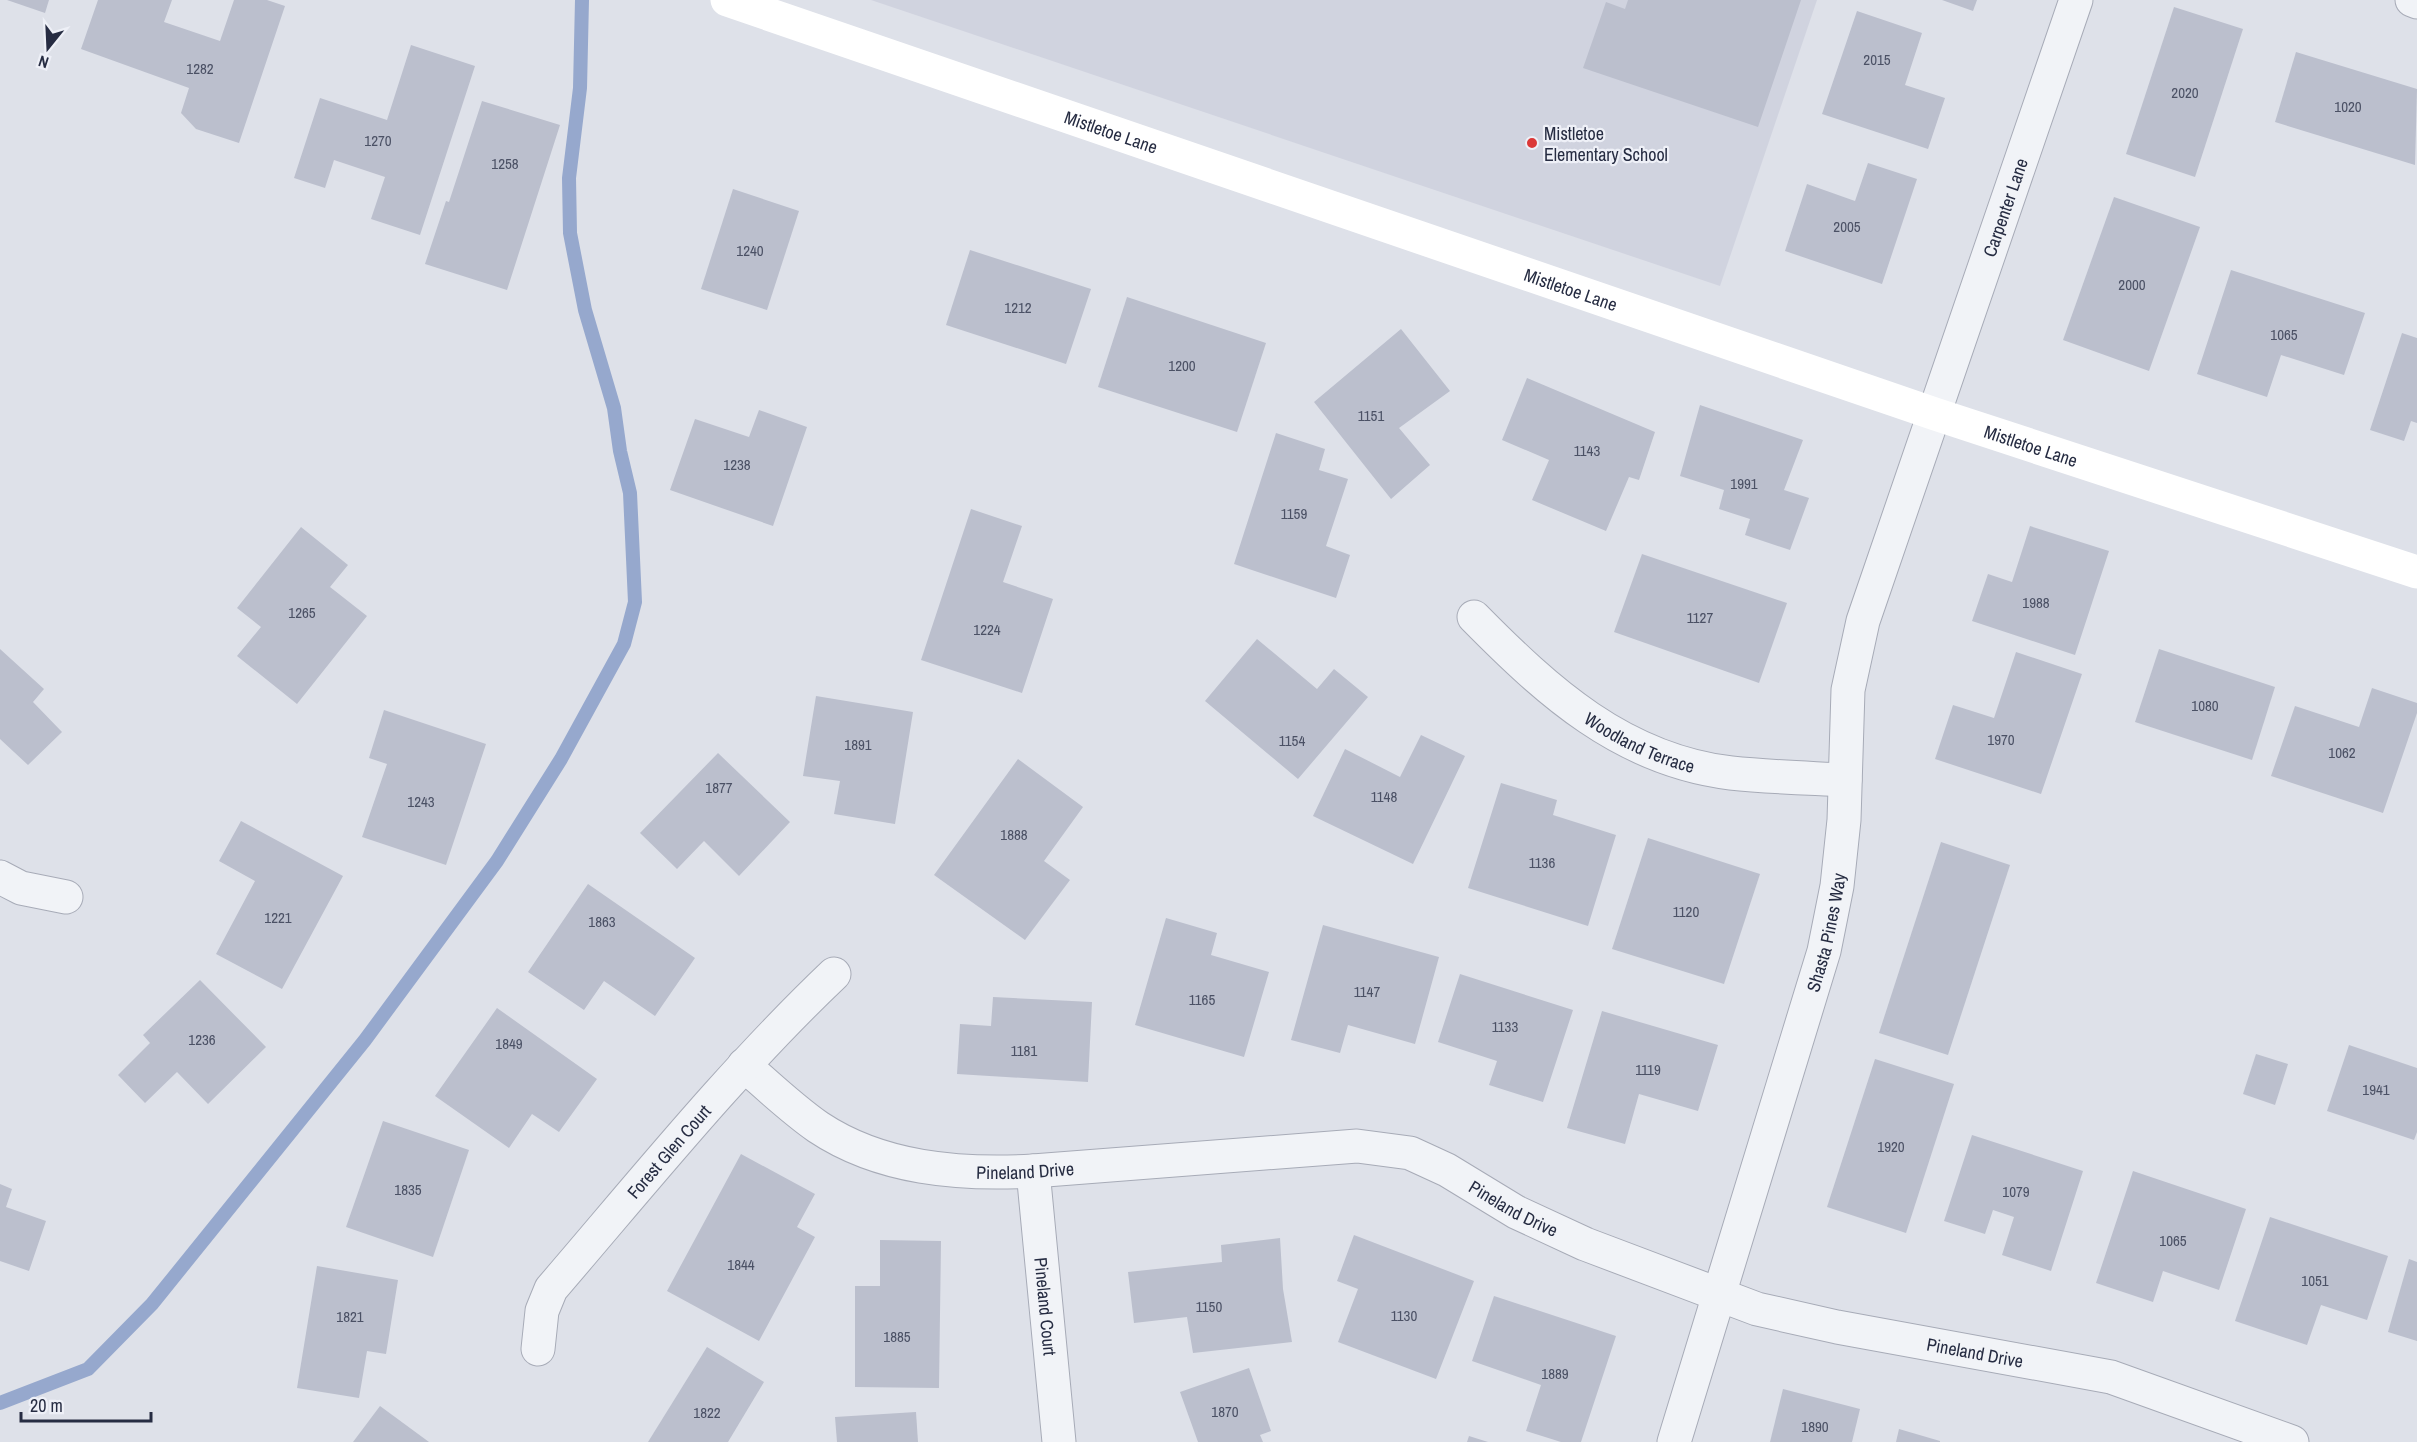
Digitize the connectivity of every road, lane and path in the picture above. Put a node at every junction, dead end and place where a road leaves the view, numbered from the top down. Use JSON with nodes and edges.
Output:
{"nodes":[{"id":1,"x":727,"y":0,"type":"edge"},
{"id":2,"x":2076,"y":0,"type":"edge"},
{"id":3,"x":2412,"y":0,"type":"edge"},
{"id":4,"x":2417,"y":2,"type":"edge"},
{"id":5,"x":1935,"y":414,"type":"junction"},
{"id":6,"x":2417,"y":572,"type":"edge"},
{"id":7,"x":1474,"y":617,"type":"dead end"},
{"id":8,"x":1845,"y":780,"type":"junction"},
{"id":9,"x":0,"y":877,"type":"edge"},
{"id":10,"x":66,"y":897,"type":"dead end"},
{"id":11,"x":834,"y":974,"type":"dead end"},
{"id":12,"x":744,"y":1065,"type":"junction"},
{"id":13,"x":1033,"y":1172,"type":"junction"},
{"id":14,"x":1719,"y":1296,"type":"junction"},
{"id":15,"x":538,"y":1349,"type":"dead end"},
{"id":16,"x":1059,"y":1442,"type":"edge"},
{"id":17,"x":1674,"y":1442,"type":"edge"},
{"id":18,"x":2292,"y":1442,"type":"edge"}],
"edges":[{"from":1,"to":5,"type":"street","name":"Mistletoe Lane"},
{"from":2,"to":5,"type":"street","name":"Carpenter Lane"},
{"from":3,"to":4,"type":"street"},
{"from":5,"to":6,"type":"street","name":"Mistletoe Lane"},
{"from":5,"to":8,"type":"street","name":"Shasta Pines Way"},
{"from":7,"to":8,"type":"street","name":"Woodland Terrace"},
{"from":8,"to":14,"type":"street","name":"Shasta Pines Way"},
{"from":9,"to":10,"type":"street"},
{"from":11,"to":12,"type":"street","name":"Forest Glen Court"},
{"from":12,"to":13,"type":"street","name":"Pineland Drive"},
{"from":12,"to":15,"type":"street","name":"Forest Glen Court"},
{"from":13,"to":14,"type":"street","name":"Pineland Drive"},
{"from":13,"to":16,"type":"street","name":"Pineland Court"},
{"from":14,"to":17,"type":"street","name":"Shasta Pines Way"},
{"from":14,"to":18,"type":"street","name":"Pineland Drive"}]}
